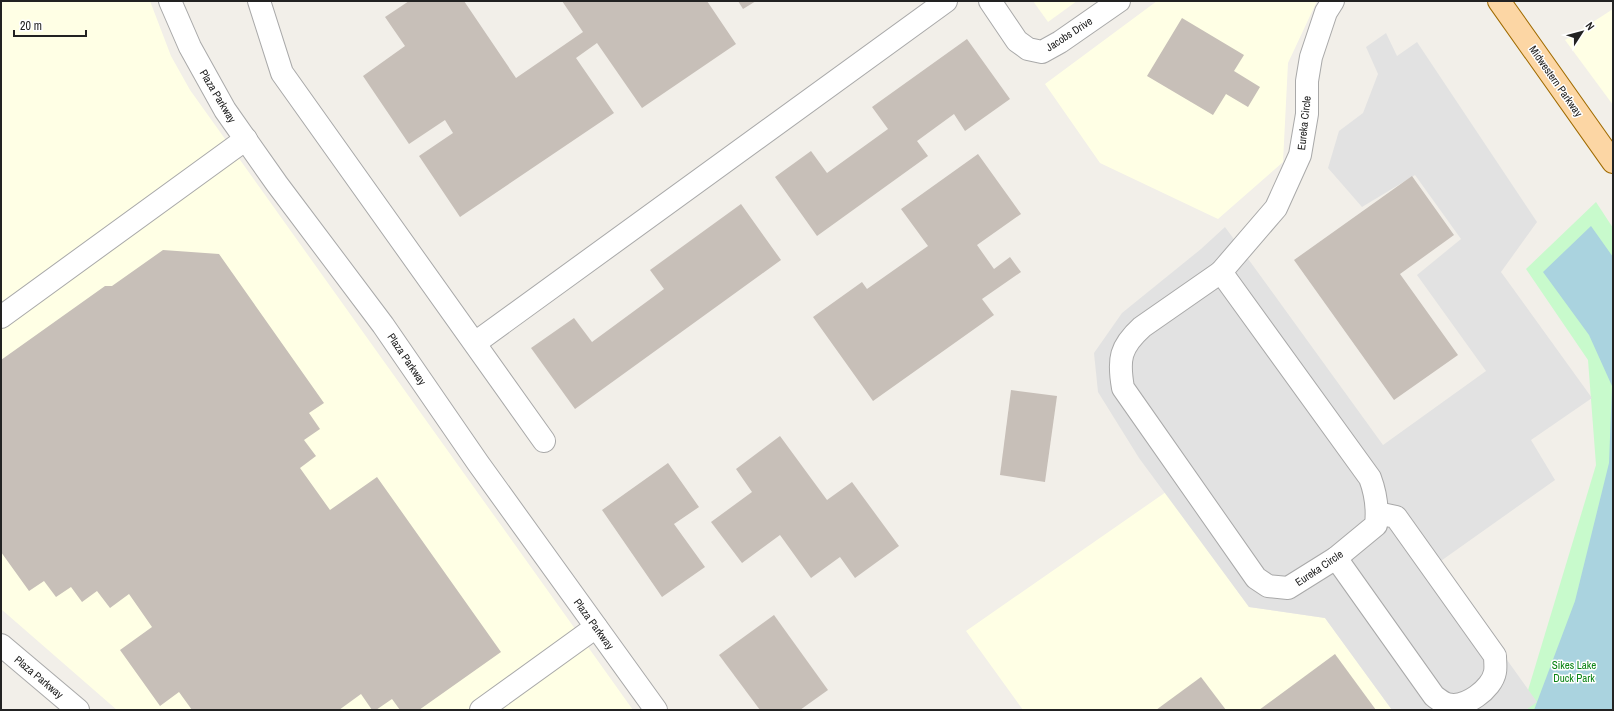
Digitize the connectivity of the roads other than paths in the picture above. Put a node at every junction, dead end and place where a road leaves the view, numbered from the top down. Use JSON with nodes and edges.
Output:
{"nodes":[{"id":1,"x":170,"y":1,"type":"edge"},
{"id":2,"x":259,"y":1,"type":"edge"},
{"id":3,"x":946,"y":1,"type":"edge"},
{"id":4,"x":990,"y":1,"type":"edge"},
{"id":5,"x":1119,"y":1,"type":"edge"},
{"id":6,"x":1333,"y":1,"type":"edge"},
{"id":7,"x":1499,"y":1,"type":"edge"},
{"id":8,"x":246,"y":139,"type":"junction"},
{"id":9,"x":1613,"y":162,"type":"edge"},
{"id":10,"x":1221,"y":272,"type":"junction"},
{"id":11,"x":1,"y":317,"type":"edge"},
{"id":12,"x":476,"y":344,"type":"junction"},
{"id":13,"x":544,"y":441,"type":"dead end"},
{"id":14,"x":1377,"y":513,"type":"junction"},
{"id":15,"x":1336,"y":558,"type":"junction"},
{"id":16,"x":596,"y":627,"type":"junction"},
{"id":17,"x":1,"y":645,"type":"edge"},
{"id":18,"x":78,"y":710,"type":"edge"},
{"id":19,"x":481,"y":710,"type":"edge"},
{"id":20,"x":656,"y":710,"type":"edge"}],
"edges":[{"from":1,"to":8,"type":"street","name":"Plaza Parkway"},
{"from":2,"to":12,"type":"street"},
{"from":3,"to":12,"type":"street"},
{"from":4,"to":5,"type":"street","name":"Jacobs Drive"},
{"from":6,"to":10,"type":"street","name":"Eureka Circle"},
{"from":7,"to":9,"type":"main road","name":"Midwestern Parkway"},
{"from":8,"to":11,"type":"street"},
{"from":8,"to":16,"type":"street","name":"Plaza Parkway"},
{"from":10,"to":14,"type":"street","name":"Eureka Circle"},
{"from":10,"to":15,"type":"street","name":"Eureka Circle"},
{"from":12,"to":13,"type":"street"},
{"from":14,"to":15,"type":"street","name":"Eureka Circle"},
{"from":14,"to":15,"type":"street"},
{"from":16,"to":19,"type":"street"},
{"from":16,"to":20,"type":"street","name":"Plaza Parkway"},
{"from":17,"to":18,"type":"street","name":"Plaza Parkway"}]}
